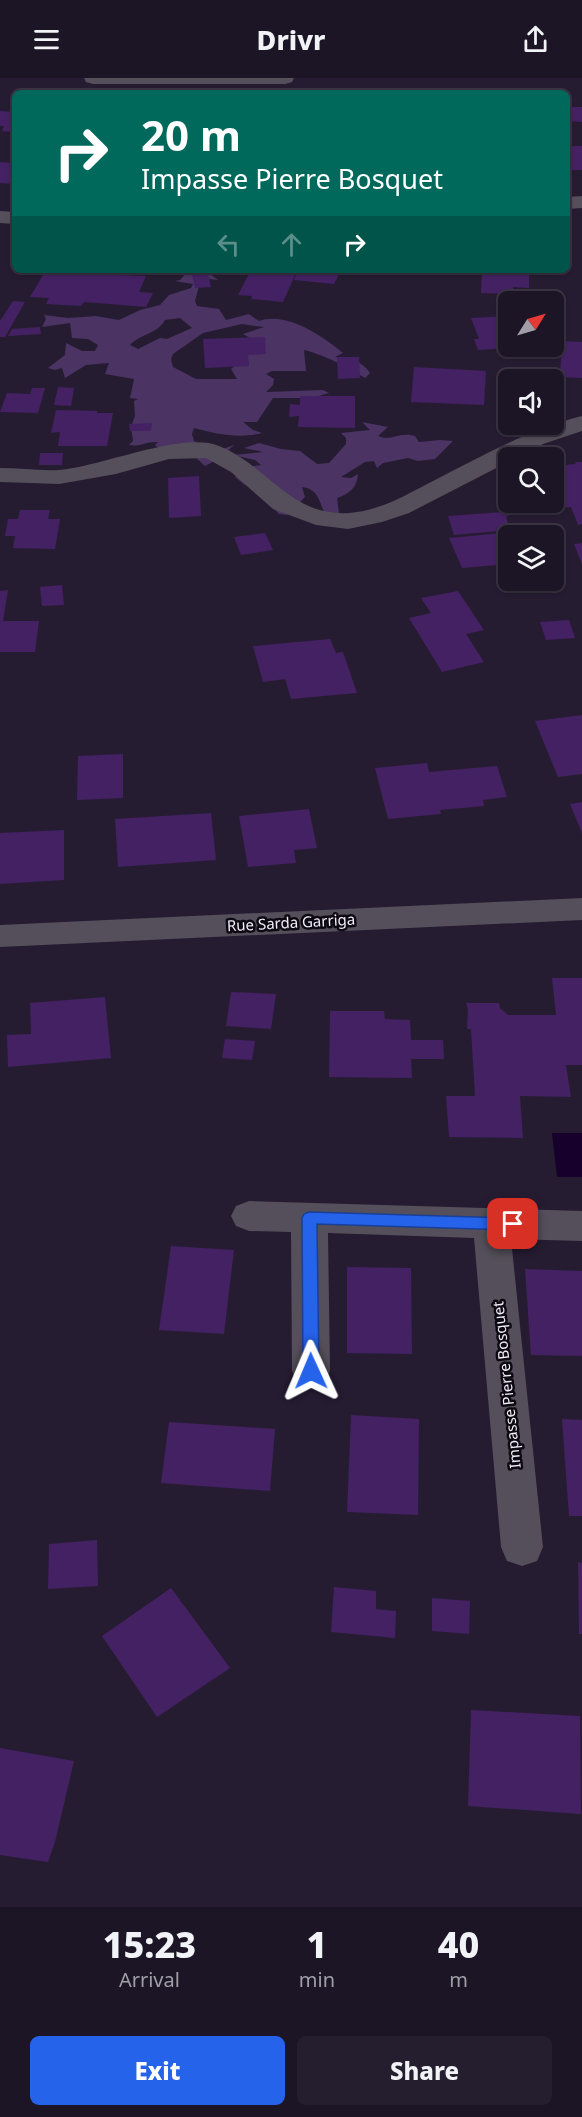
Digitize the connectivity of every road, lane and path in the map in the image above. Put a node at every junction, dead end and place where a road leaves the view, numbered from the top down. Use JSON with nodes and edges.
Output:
{"nodes":[{"id":1,"x":93,"y":78,"type":"edge"},
{"id":2,"x":285,"y":78,"type":"edge"},
{"id":3,"x":582,"y":423,"type":"edge"},
{"id":4,"x":0,"y":475,"type":"edge"},
{"id":5,"x":582,"y":909,"type":"edge"},
{"id":6,"x":0,"y":936,"type":"edge"},
{"id":7,"x":249,"y":1216,"type":"dead end"},
{"id":8,"x":309,"y":1218,"type":"junction"},
{"id":9,"x":490,"y":1224,"type":"junction"},
{"id":10,"x":582,"y":1226,"type":"edge"},
{"id":11,"x":311,"y":1371,"type":"dead end"},
{"id":12,"x":522,"y":1547,"type":"dead end"}],
"edges":[{"from":1,"to":2,"type":"street"},
{"from":3,"to":4,"type":"street"},
{"from":5,"to":6,"type":"street","name":"Rue Sarda Garriga"},
{"from":7,"to":8,"type":"street"},
{"from":8,"to":9,"type":"street"},
{"from":8,"to":11,"type":"street"},
{"from":9,"to":10,"type":"street"},
{"from":9,"to":12,"type":"street","name":"Impasse Pierre Bosquet"}]}
